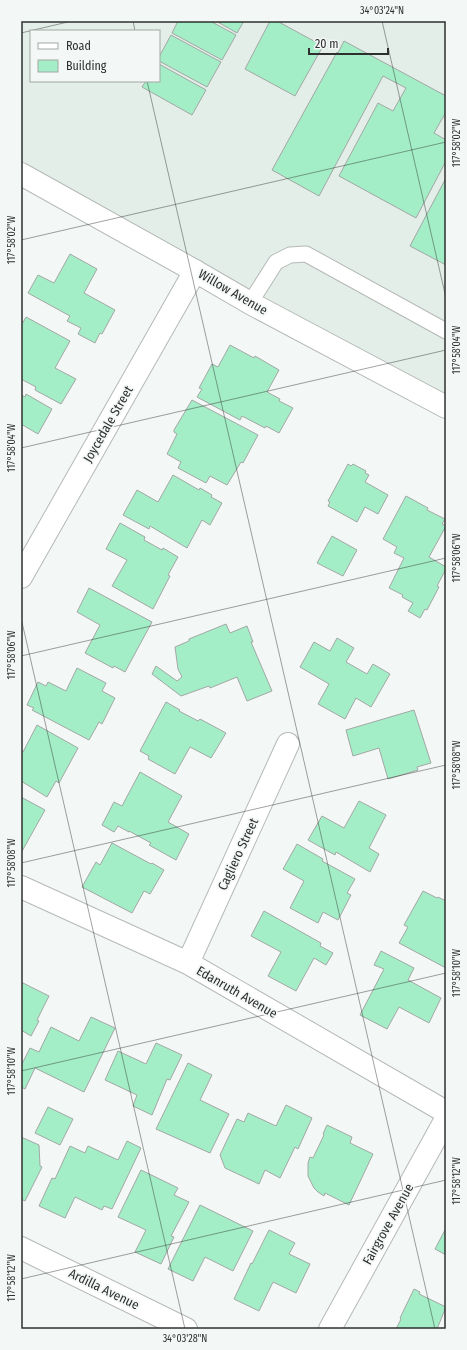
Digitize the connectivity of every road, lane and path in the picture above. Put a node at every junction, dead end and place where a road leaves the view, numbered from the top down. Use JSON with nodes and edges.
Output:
{"nodes":[{"id":1,"x":21,"y":174,"type":"edge"},
{"id":2,"x":196,"y":271,"type":"junction"},
{"id":3,"x":250,"y":303,"type":"junction"},
{"id":4,"x":446,"y":331,"type":"edge"},
{"id":5,"x":446,"y":407,"type":"edge"},
{"id":6,"x":21,"y":577,"type":"edge"},
{"id":7,"x":288,"y":744,"type":"dead end"},
{"id":8,"x":21,"y":886,"type":"edge"},
{"id":9,"x":188,"y":963,"type":"junction"},
{"id":10,"x":446,"y":1112,"type":"edge"},
{"id":11,"x":446,"y":1119,"type":"edge"},
{"id":12,"x":21,"y":1248,"type":"edge"},
{"id":13,"x":186,"y":1329,"type":"edge"},
{"id":14,"x":330,"y":1329,"type":"edge"}],
"edges":[{"from":1,"to":2,"type":"street","name":"Willow Avenue"},
{"from":2,"to":3,"type":"street","name":"Willow Avenue"},
{"from":2,"to":6,"type":"street","name":"Joycedale Street"},
{"from":3,"to":4,"type":"lane"},
{"from":3,"to":5,"type":"street","name":"Willow Avenue"},
{"from":7,"to":9,"type":"street","name":"Cagliero Street"},
{"from":8,"to":9,"type":"street","name":"Edanruth Avenue"},
{"from":9,"to":10,"type":"street","name":"Edanruth Avenue"},
{"from":11,"to":14,"type":"street","name":"Fairgrove Avenue"},
{"from":12,"to":13,"type":"street","name":"Ardilla Avenue"}]}
